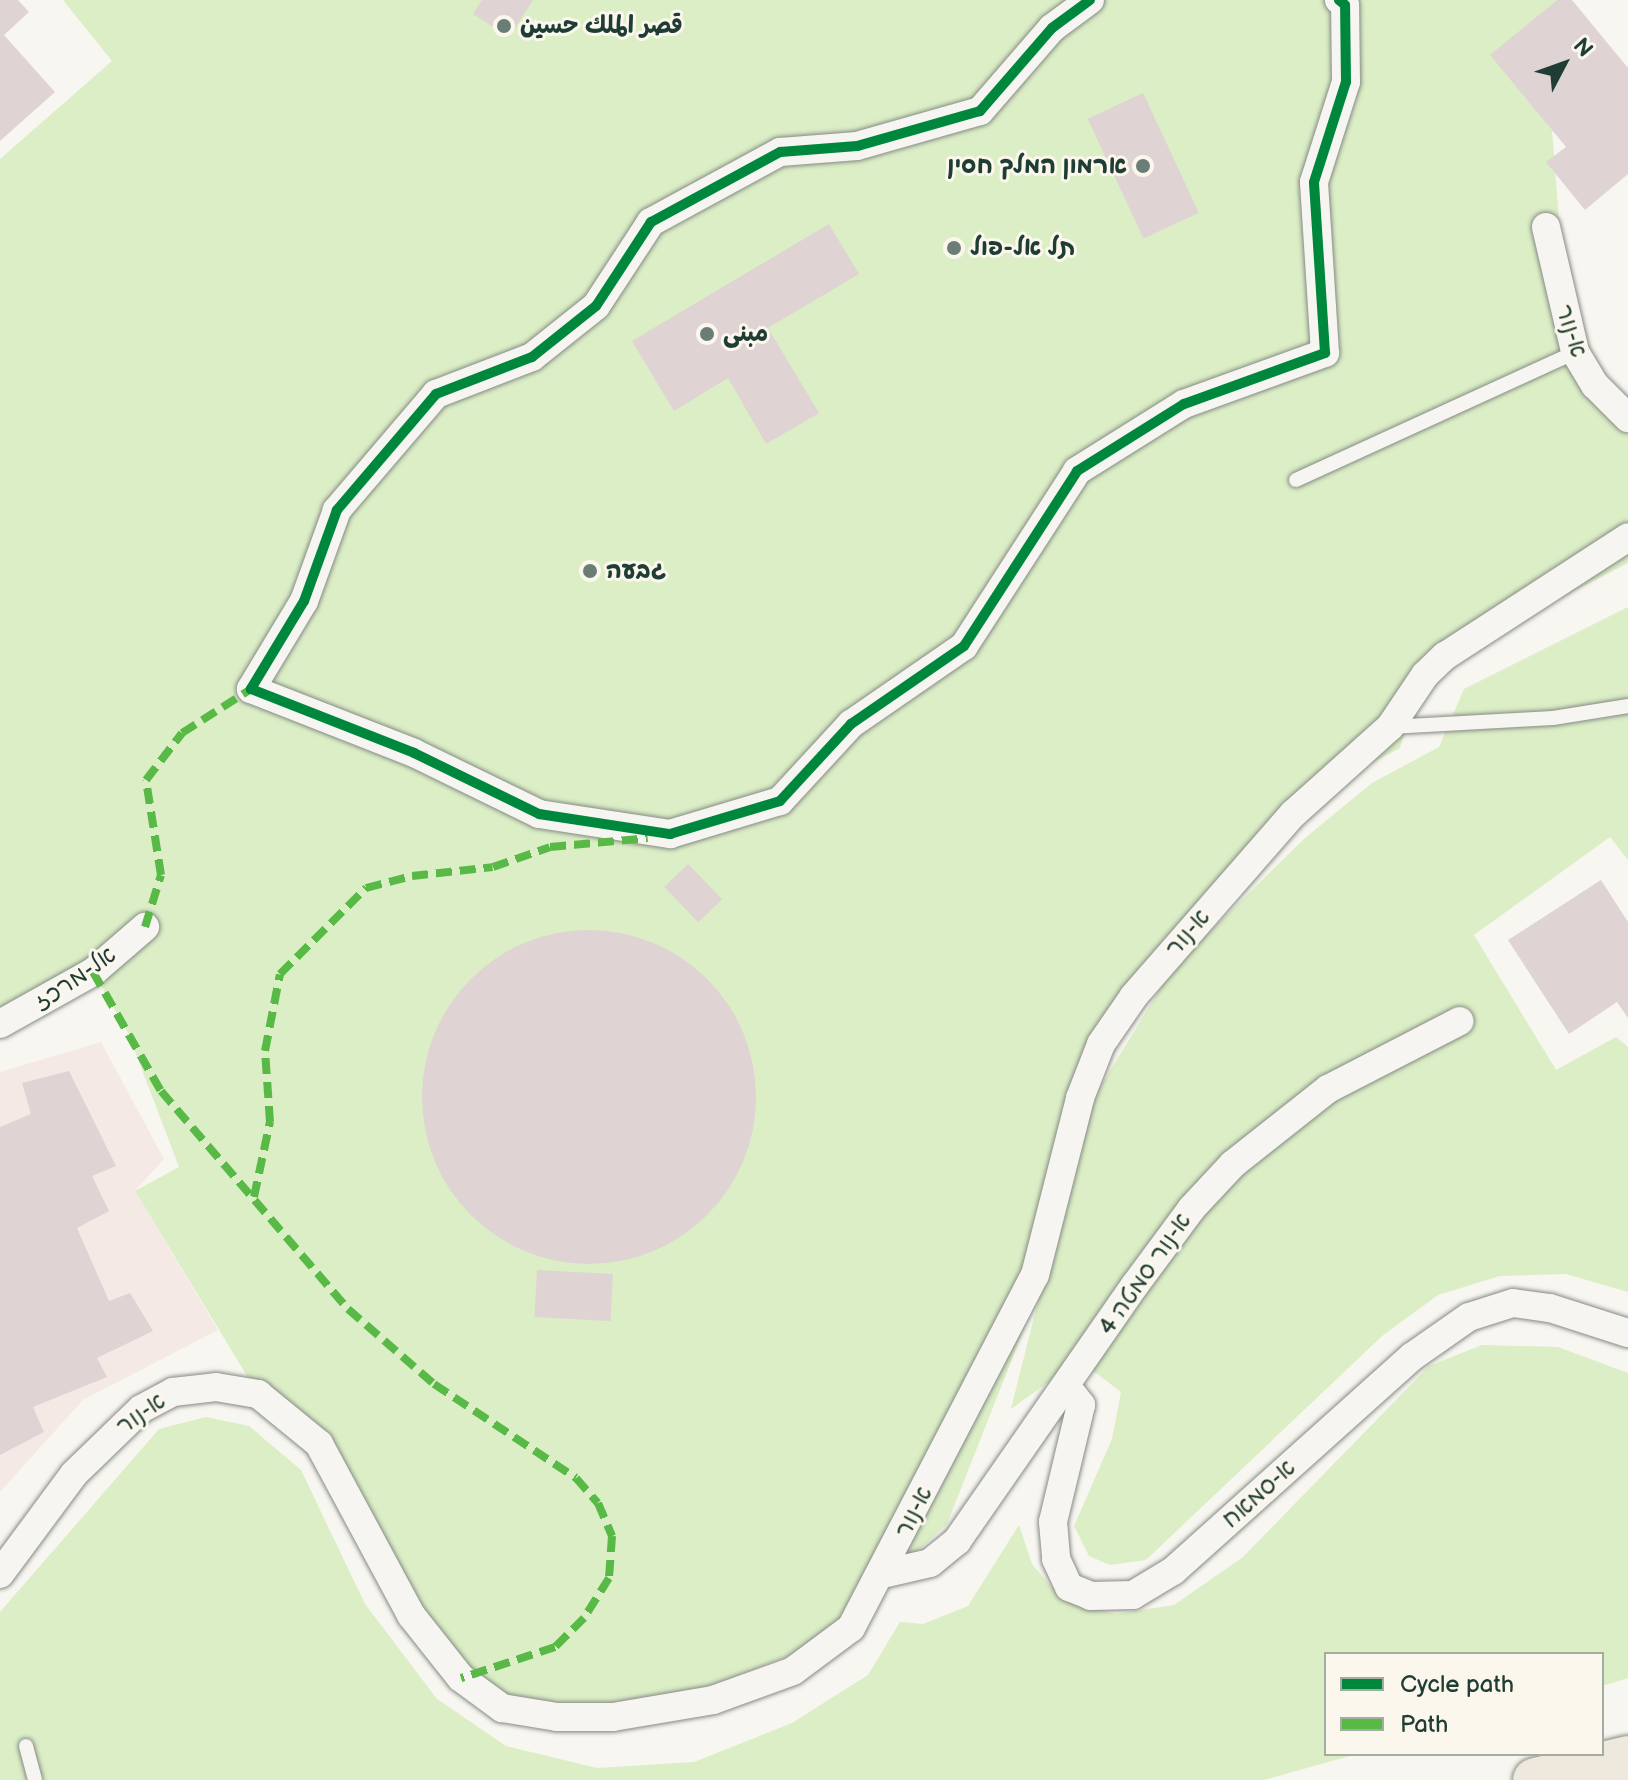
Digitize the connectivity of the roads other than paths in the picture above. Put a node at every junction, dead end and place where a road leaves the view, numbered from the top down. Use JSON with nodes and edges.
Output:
{"nodes":[{"id":1,"x":1090,"y":0,"type":"edge"},
{"id":2,"x":1339,"y":0,"type":"edge"},
{"id":3,"x":1546,"y":227,"type":"dead end"},
{"id":4,"x":1575,"y":352,"type":"junction"},
{"id":5,"x":1628,"y":418,"type":"edge"},
{"id":6,"x":1296,"y":480,"type":"dead end"},
{"id":7,"x":1628,"y":537,"type":"edge"},
{"id":8,"x":1628,"y":706,"type":"edge"},
{"id":9,"x":1390,"y":727,"type":"junction"},
{"id":10,"x":145,"y":927,"type":"dead end"},
{"id":11,"x":1460,"y":1021,"type":"dead end"},
{"id":12,"x":0,"y":1024,"type":"edge"},
{"id":13,"x":1628,"y":1333,"type":"edge"},
{"id":14,"x":1067,"y":1387,"type":"junction"},
{"id":15,"x":0,"y":1574,"type":"edge"},
{"id":16,"x":882,"y":1574,"type":"junction"},
{"id":17,"x":26,"y":1746,"type":"dead end"},
{"id":18,"x":1628,"y":1758,"type":"edge"},
{"id":19,"x":35,"y":1780,"type":"edge"},
{"id":20,"x":1535,"y":1780,"type":"edge"}],
"edges":[{"from":1,"to":2,"type":"street"},
{"from":3,"to":4,"type":"street","name":"א-נור"},
{"from":4,"to":5,"type":"street","name":"א-נור"},
{"from":4,"to":6,"type":"lane"},
{"from":7,"to":9,"type":"street","name":"א-נור"},
{"from":8,"to":9,"type":"lane"},
{"from":9,"to":16,"type":"street","name":"א-נור"},
{"from":10,"to":12,"type":"street","name":"אל-מרכז"},
{"from":11,"to":14,"type":"street","name":"א-נור סמטה 4"},
{"from":13,"to":14,"type":"street","name":"א-סמאח"},
{"from":14,"to":16,"type":"street","name":"א-נור סמטה 4"},
{"from":15,"to":16,"type":"street","name":"א-נור"},
{"from":17,"to":19,"type":"lane"},
{"from":18,"to":20,"type":"highway"}]}
